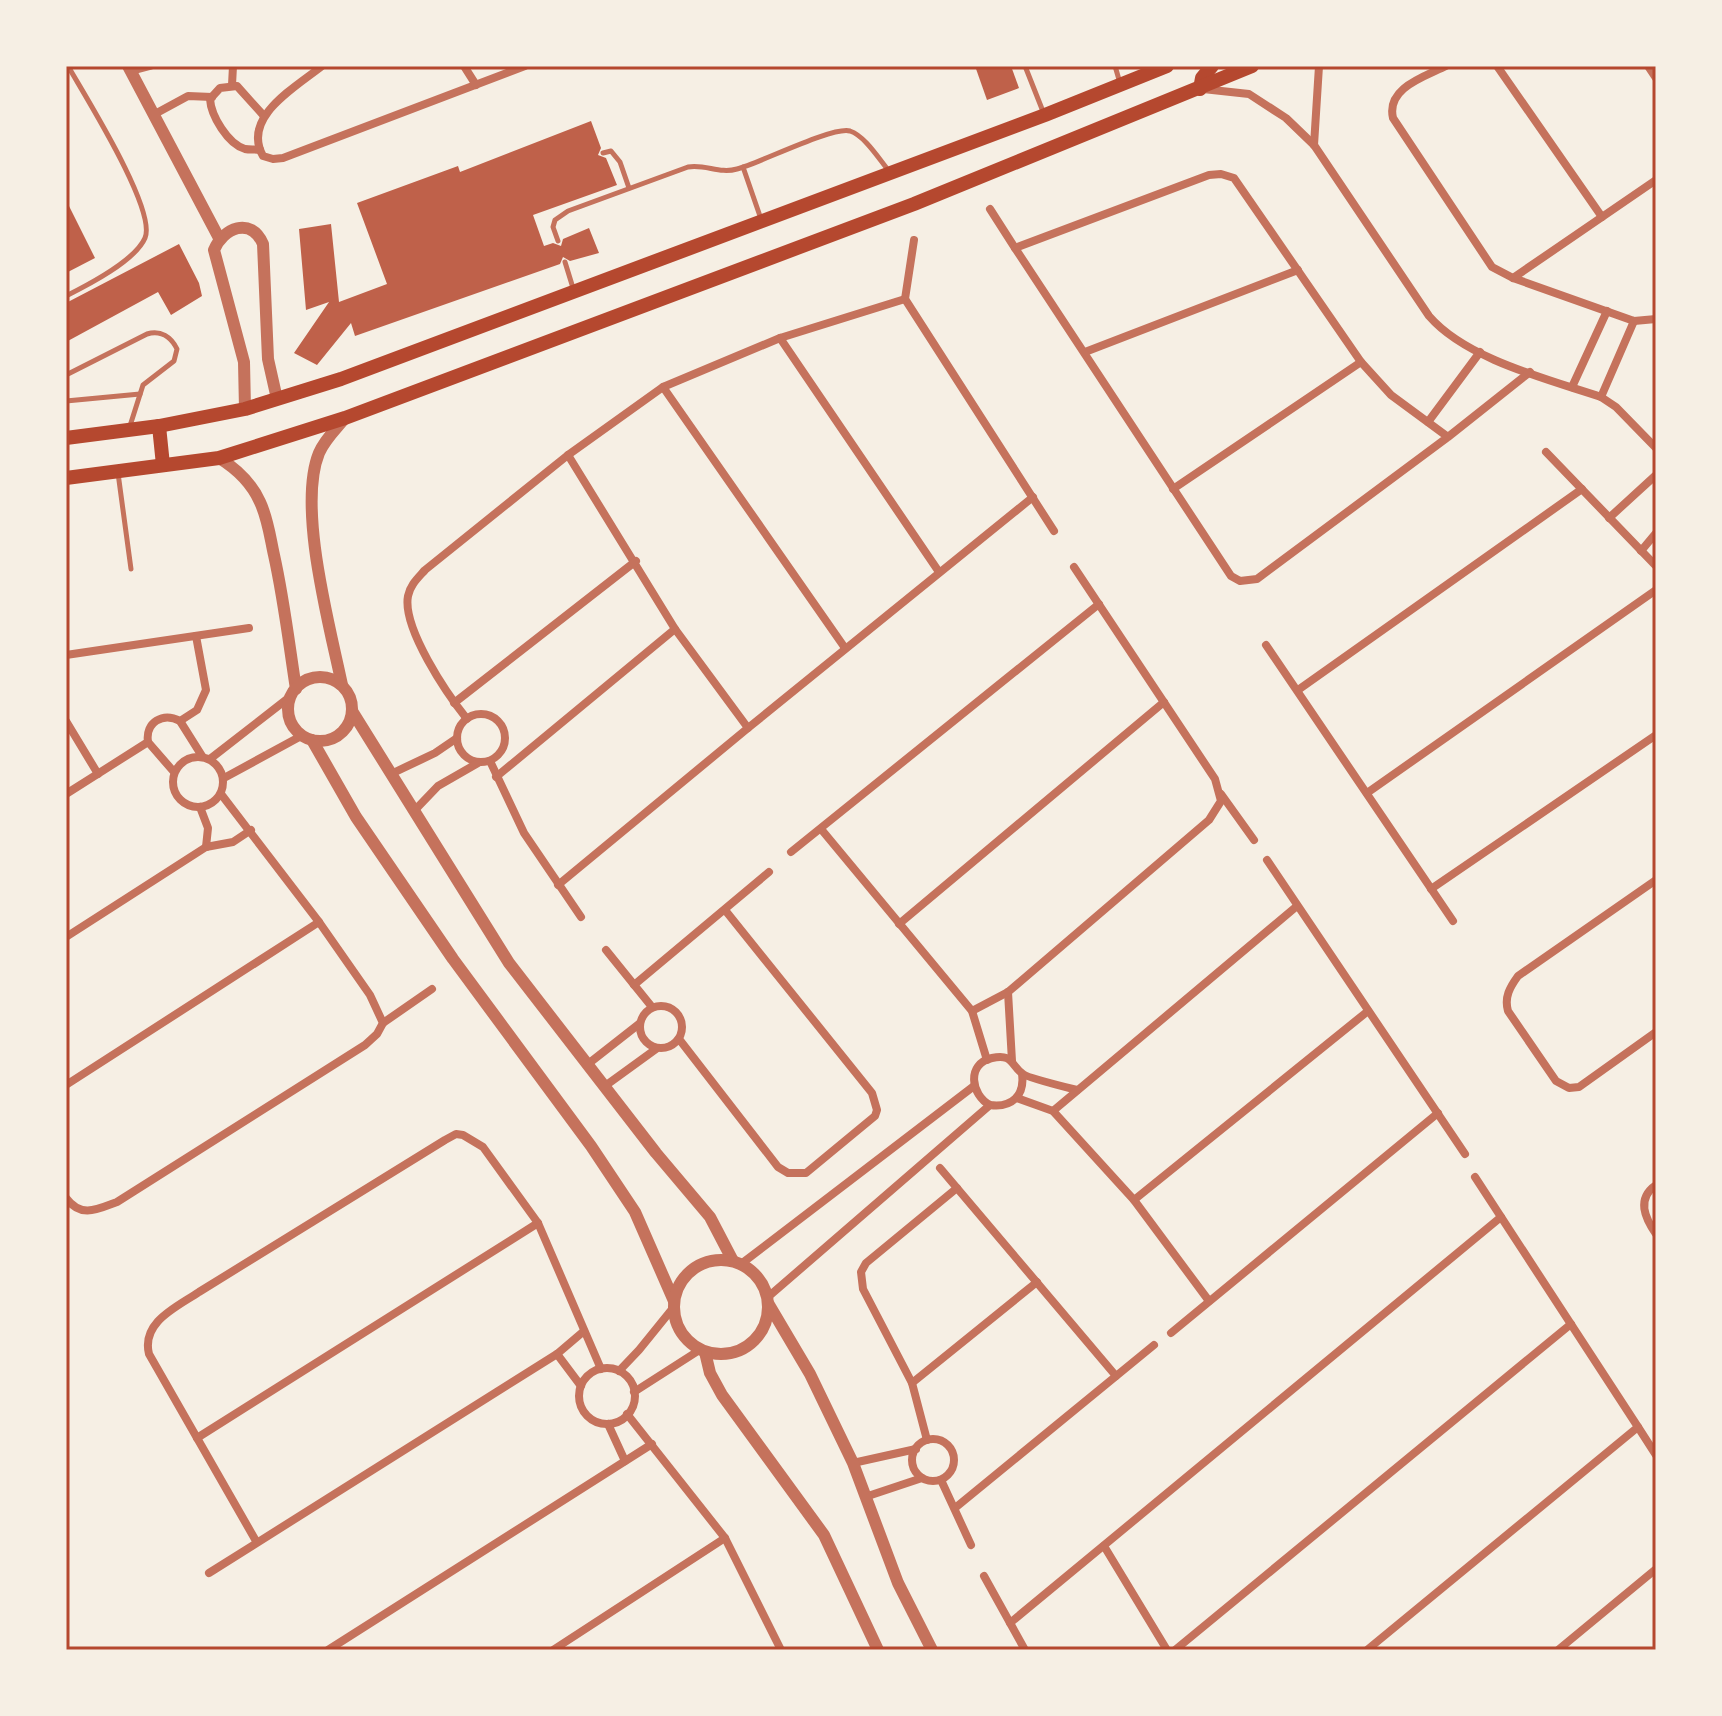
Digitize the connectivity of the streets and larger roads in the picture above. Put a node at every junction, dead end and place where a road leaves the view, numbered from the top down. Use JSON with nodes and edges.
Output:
{"nodes":[{"id":1,"x":150,"y":66,"type":"edge"},
{"id":2,"x":233,"y":66,"type":"edge"},
{"id":3,"x":322,"y":66,"type":"edge"},
{"id":4,"x":464,"y":66,"type":"edge"},
{"id":5,"x":525,"y":66,"type":"edge"},
{"id":6,"x":1167,"y":66,"type":"edge"},
{"id":7,"x":1212,"y":66,"type":"edge"},
{"id":8,"x":1252,"y":66,"type":"edge"},
{"id":9,"x":1319,"y":66,"type":"edge"},
{"id":10,"x":1446,"y":66,"type":"edge"},
{"id":11,"x":1497,"y":66,"type":"edge"},
{"id":12,"x":1648,"y":66,"type":"edge"},
{"id":13,"x":129,"y":69,"type":"edge"},
{"id":14,"x":1656,"y":78,"type":"edge"},
{"id":15,"x":232,"y":85,"type":"junction"},
{"id":16,"x":476,"y":85,"type":"junction"},
{"id":17,"x":1200,"y":89,"type":"junction"},
{"id":18,"x":212,"y":97,"type":"junction"},
{"id":19,"x":153,"y":115,"type":"junction"},
{"id":20,"x":264,"y":116,"type":"junction"},
{"id":21,"x":1314,"y":145,"type":"junction"},
{"id":22,"x":260,"y":150,"type":"junction"},
{"id":23,"x":1656,"y":180,"type":"edge"},
{"id":24,"x":990,"y":209,"type":"dead end"},
{"id":25,"x":1602,"y":217,"type":"junction"},
{"id":26,"x":219,"y":238,"type":"junction"},
{"id":27,"x":914,"y":240,"type":"dead end"},
{"id":28,"x":1015,"y":248,"type":"junction"},
{"id":29,"x":1298,"y":270,"type":"junction"},
{"id":30,"x":1513,"y":278,"type":"junction"},
{"id":31,"x":905,"y":299,"type":"junction"},
{"id":32,"x":1607,"y":311,"type":"junction"},
{"id":33,"x":1656,"y":319,"type":"edge"},
{"id":34,"x":1634,"y":321,"type":"junction"},
{"id":35,"x":780,"y":338,"type":"junction"},
{"id":36,"x":1085,"y":352,"type":"junction"},
{"id":37,"x":1480,"y":352,"type":"junction"},
{"id":38,"x":1361,"y":362,"type":"junction"},
{"id":39,"x":1530,"y":372,"type":"junction"},
{"id":40,"x":663,"y":387,"type":"junction"},
{"id":41,"x":1572,"y":387,"type":"junction"},
{"id":42,"x":1601,"y":397,"type":"junction"},
{"id":43,"x":277,"y":399,"type":"junction"},
{"id":44,"x":245,"y":409,"type":"junction"},
{"id":45,"x":345,"y":418,"type":"junction"},
{"id":46,"x":1428,"y":422,"type":"junction"},
{"id":47,"x":159,"y":426,"type":"junction"},
{"id":48,"x":1448,"y":437,"type":"junction"},
{"id":49,"x":66,"y":438,"type":"edge"},
{"id":50,"x":1656,"y":448,"type":"edge"},
{"id":51,"x":1546,"y":452,"type":"dead end"},
{"id":52,"x":568,"y":455,"type":"junction"},
{"id":53,"x":219,"y":458,"type":"junction"},
{"id":54,"x":163,"y":465,"type":"junction"},
{"id":55,"x":1656,"y":475,"type":"edge"},
{"id":56,"x":66,"y":478,"type":"edge"},
{"id":57,"x":1173,"y":489,"type":"junction"},
{"id":58,"x":1582,"y":489,"type":"junction"},
{"id":59,"x":1033,"y":497,"type":"junction"},
{"id":60,"x":1609,"y":518,"type":"junction"},
{"id":61,"x":1054,"y":531,"type":"dead end"},
{"id":62,"x":1656,"y":533,"type":"edge"},
{"id":63,"x":1641,"y":551,"type":"junction"},
{"id":64,"x":636,"y":561,"type":"junction"},
{"id":65,"x":1656,"y":566,"type":"edge"},
{"id":66,"x":1074,"y":567,"type":"dead end"},
{"id":67,"x":939,"y":572,"type":"junction"},
{"id":68,"x":1656,"y":590,"type":"edge"},
{"id":69,"x":1099,"y":604,"type":"junction"},
{"id":70,"x":249,"y":628,"type":"dead end"},
{"id":71,"x":675,"y":629,"type":"junction"},
{"id":72,"x":196,"y":636,"type":"junction"},
{"id":73,"x":1266,"y":645,"type":"dead end"},
{"id":74,"x":845,"y":648,"type":"junction"},
{"id":75,"x":66,"y":655,"type":"edge"},
{"id":76,"x":342,"y":685,"type":"junction"},
{"id":77,"x":1298,"y":690,"type":"junction"},
{"id":78,"x":294,"y":692,"type":"junction"},
{"id":79,"x":1164,"y":702,"type":"junction"},
{"id":80,"x":454,"y":703,"type":"junction"},
{"id":81,"x":352,"y":711,"type":"junction"},
{"id":82,"x":467,"y":719,"type":"junction"},
{"id":83,"x":66,"y":721,"type":"edge"},
{"id":84,"x":180,"y":721,"type":"junction"},
{"id":85,"x":748,"y":728,"type":"junction"},
{"id":86,"x":1656,"y":735,"type":"edge"},
{"id":87,"x":307,"y":738,"type":"junction"},
{"id":88,"x":457,"y":738,"type":"junction"},
{"id":89,"x":148,"y":742,"type":"junction"},
{"id":90,"x":206,"y":758,"type":"junction"},
{"id":91,"x":490,"y":761,"type":"junction"},
{"id":92,"x":479,"y":763,"type":"junction"},
{"id":93,"x":174,"y":772,"type":"junction"},
{"id":94,"x":393,"y":773,"type":"junction"},
{"id":95,"x":98,"y":774,"type":"junction"},
{"id":96,"x":496,"y":777,"type":"junction"},
{"id":97,"x":224,"y":778,"type":"junction"},
{"id":98,"x":1221,"y":793,"type":"junction"},
{"id":99,"x":1367,"y":793,"type":"junction"},
{"id":100,"x":66,"y":794,"type":"edge"},
{"id":101,"x":221,"y":794,"type":"junction"},
{"id":102,"x":200,"y":807,"type":"junction"},
{"id":103,"x":415,"y":810,"type":"junction"},
{"id":104,"x":821,"y":829,"type":"junction"},
{"id":105,"x":251,"y":830,"type":"junction"},
{"id":106,"x":1254,"y":840,"type":"dead end"},
{"id":107,"x":206,"y":847,"type":"junction"},
{"id":108,"x":791,"y":852,"type":"dead end"},
{"id":109,"x":1267,"y":860,"type":"dead end"},
{"id":110,"x":769,"y":872,"type":"dead end"},
{"id":111,"x":1656,"y":880,"type":"edge"},
{"id":112,"x":558,"y":885,"type":"junction"},
{"id":113,"x":1431,"y":889,"type":"junction"},
{"id":114,"x":1297,"y":906,"type":"junction"},
{"id":115,"x":725,"y":910,"type":"junction"},
{"id":116,"x":581,"y":917,"type":"dead end"},
{"id":117,"x":1453,"y":921,"type":"dead end"},
{"id":118,"x":319,"y":922,"type":"junction"},
{"id":119,"x":899,"y":924,"type":"junction"},
{"id":120,"x":66,"y":937,"type":"edge"},
{"id":121,"x":606,"y":950,"type":"dead end"},
{"id":122,"x":634,"y":985,"type":"junction"},
{"id":123,"x":432,"y":989,"type":"dead end"},
{"id":124,"x":1008,"y":992,"type":"junction"},
{"id":125,"x":652,"y":1007,"type":"junction"},
{"id":126,"x":972,"y":1011,"type":"junction"},
{"id":127,"x":1368,"y":1011,"type":"junction"},
{"id":128,"x":383,"y":1023,"type":"junction"},
{"id":129,"x":639,"y":1024,"type":"junction"},
{"id":130,"x":1656,"y":1032,"type":"edge"},
{"id":131,"x":679,"y":1039,"type":"junction"},
{"id":132,"x":656,"y":1049,"type":"junction"},
{"id":133,"x":987,"y":1060,"type":"junction"},
{"id":134,"x":1012,"y":1061,"type":"junction"},
{"id":135,"x":588,"y":1064,"type":"junction"},
{"id":136,"x":1022,"y":1074,"type":"junction"},
{"id":137,"x":66,"y":1085,"type":"edge"},
{"id":138,"x":605,"y":1086,"type":"junction"},
{"id":139,"x":974,"y":1086,"type":"junction"},
{"id":140,"x":1077,"y":1090,"type":"junction"},
{"id":141,"x":1017,"y":1098,"type":"junction"},
{"id":142,"x":990,"y":1105,"type":"junction"},
{"id":143,"x":1053,"y":1111,"type":"junction"},
{"id":144,"x":1438,"y":1113,"type":"junction"},
{"id":145,"x":1465,"y":1154,"type":"dead end"},
{"id":146,"x":940,"y":1168,"type":"dead end"},
{"id":147,"x":1475,"y":1177,"type":"dead end"},
{"id":148,"x":1656,"y":1185,"type":"edge"},
{"id":149,"x":957,"y":1188,"type":"junction"},
{"id":150,"x":66,"y":1198,"type":"edge"},
{"id":151,"x":1134,"y":1200,"type":"junction"},
{"id":152,"x":1501,"y":1217,"type":"junction"},
{"id":153,"x":538,"y":1223,"type":"junction"},
{"id":154,"x":1656,"y":1234,"type":"edge"},
{"id":155,"x":737,"y":1262,"type":"junction"},
{"id":156,"x":1037,"y":1282,"type":"junction"},
{"id":157,"x":768,"y":1300,"type":"junction"},
{"id":158,"x":1209,"y":1301,"type":"junction"},
{"id":159,"x":673,"y":1304,"type":"junction"},
{"id":160,"x":1571,"y":1324,"type":"junction"},
{"id":161,"x":584,"y":1331,"type":"junction"},
{"id":162,"x":1171,"y":1333,"type":"dead end"},
{"id":163,"x":1154,"y":1345,"type":"dead end"},
{"id":164,"x":702,"y":1351,"type":"junction"},
{"id":165,"x":557,"y":1354,"type":"junction"},
{"id":166,"x":601,"y":1369,"type":"junction"},
{"id":167,"x":619,"y":1371,"type":"junction"},
{"id":168,"x":1116,"y":1376,"type":"junction"},
{"id":169,"x":912,"y":1383,"type":"junction"},
{"id":170,"x":581,"y":1386,"type":"junction"},
{"id":171,"x":634,"y":1392,"type":"junction"},
{"id":172,"x":627,"y":1414,"type":"junction"},
{"id":173,"x":608,"y":1424,"type":"junction"},
{"id":174,"x":1638,"y":1427,"type":"junction"},
{"id":175,"x":197,"y":1438,"type":"junction"},
{"id":176,"x":927,"y":1440,"type":"junction"},
{"id":177,"x":652,"y":1444,"type":"junction"},
{"id":178,"x":916,"y":1449,"type":"junction"},
{"id":179,"x":1656,"y":1455,"type":"edge"},
{"id":180,"x":625,"y":1461,"type":"junction"},
{"id":181,"x":853,"y":1463,"type":"junction"},
{"id":182,"x":922,"y":1478,"type":"junction"},
{"id":183,"x":941,"y":1480,"type":"junction"},
{"id":184,"x":865,"y":1497,"type":"junction"},
{"id":185,"x":955,"y":1508,"type":"junction"},
{"id":186,"x":725,"y":1538,"type":"junction"},
{"id":187,"x":256,"y":1541,"type":"junction"},
{"id":188,"x":971,"y":1545,"type":"dead end"},
{"id":189,"x":1104,"y":1546,"type":"junction"},
{"id":190,"x":1656,"y":1569,"type":"edge"},
{"id":191,"x":209,"y":1573,"type":"dead end"},
{"id":192,"x":984,"y":1576,"type":"dead end"},
{"id":193,"x":1010,"y":1623,"type":"junction"},
{"id":194,"x":328,"y":1650,"type":"edge"},
{"id":195,"x":553,"y":1650,"type":"edge"},
{"id":196,"x":781,"y":1650,"type":"edge"},
{"id":197,"x":878,"y":1650,"type":"edge"},
{"id":198,"x":932,"y":1650,"type":"edge"},
{"id":199,"x":1025,"y":1650,"type":"edge"},
{"id":200,"x":1167,"y":1650,"type":"edge"},
{"id":201,"x":1175,"y":1650,"type":"edge"},
{"id":202,"x":1367,"y":1650,"type":"edge"},
{"id":203,"x":1558,"y":1650,"type":"edge"}],
"edges":[{"from":1,"to":13,"type":"street"},
{"from":2,"to":15,"type":"street"},
{"from":3,"to":20,"type":"street"},
{"from":4,"to":16,"type":"street"},
{"from":5,"to":16,"type":"street"},
{"from":6,"to":43,"type":"main road"},
{"from":7,"to":17,"type":"main road"},
{"from":8,"to":17,"type":"main road"},
{"from":9,"to":21,"type":"street"},
{"from":10,"to":30,"type":"street"},
{"from":11,"to":25,"type":"street"},
{"from":12,"to":14,"type":"street"},
{"from":13,"to":19,"type":"street"},
{"from":15,"to":18,"type":"street"},
{"from":15,"to":20,"type":"street"},
{"from":16,"to":22,"type":"street"},
{"from":17,"to":21,"type":"street"},
{"from":17,"to":45,"type":"main road"},
{"from":18,"to":19,"type":"street"},
{"from":18,"to":22,"type":"street"},
{"from":19,"to":26,"type":"street"},
{"from":20,"to":22,"type":"street"},
{"from":21,"to":37,"type":"street"},
{"from":23,"to":25,"type":"street"},
{"from":24,"to":28,"type":"street"},
{"from":25,"to":30,"type":"street"},
{"from":26,"to":43,"type":"street"},
{"from":26,"to":44,"type":"street"},
{"from":27,"to":31,"type":"street"},
{"from":28,"to":29,"type":"street"},
{"from":28,"to":36,"type":"street"},
{"from":29,"to":36,"type":"street"},
{"from":29,"to":38,"type":"street"},
{"from":30,"to":32,"type":"street"},
{"from":31,"to":35,"type":"street"},
{"from":31,"to":59,"type":"street"},
{"from":32,"to":34,"type":"street"},
{"from":32,"to":41,"type":"street"},
{"from":33,"to":34,"type":"street"},
{"from":34,"to":42,"type":"street"},
{"from":35,"to":40,"type":"street"},
{"from":35,"to":67,"type":"street"},
{"from":36,"to":57,"type":"street"},
{"from":37,"to":39,"type":"street"},
{"from":37,"to":46,"type":"street"},
{"from":38,"to":46,"type":"street"},
{"from":38,"to":57,"type":"street"},
{"from":39,"to":41,"type":"street"},
{"from":39,"to":48,"type":"street"},
{"from":40,"to":52,"type":"street"},
{"from":40,"to":74,"type":"street"},
{"from":41,"to":42,"type":"street"},
{"from":42,"to":50,"type":"street"},
{"from":43,"to":44,"type":"main road"},
{"from":44,"to":47,"type":"main road"},
{"from":45,"to":53,"type":"main road"},
{"from":45,"to":76,"type":"street"},
{"from":46,"to":48,"type":"street"},
{"from":47,"to":49,"type":"main road"},
{"from":47,"to":54,"type":"main road"},
{"from":48,"to":57,"type":"street"},
{"from":51,"to":58,"type":"street"},
{"from":52,"to":64,"type":"street"},
{"from":52,"to":80,"type":"street"},
{"from":53,"to":54,"type":"main road"},
{"from":53,"to":78,"type":"street"},
{"from":54,"to":56,"type":"main road"},
{"from":55,"to":60,"type":"street"},
{"from":58,"to":60,"type":"street"},
{"from":58,"to":77,"type":"street"},
{"from":59,"to":61,"type":"street"},
{"from":59,"to":67,"type":"street"},
{"from":60,"to":63,"type":"street"},
{"from":62,"to":63,"type":"street"},
{"from":63,"to":65,"type":"street"},
{"from":64,"to":71,"type":"street"},
{"from":64,"to":80,"type":"street"},
{"from":66,"to":69,"type":"street"},
{"from":67,"to":74,"type":"street"},
{"from":68,"to":99,"type":"street"},
{"from":69,"to":79,"type":"street"},
{"from":69,"to":104,"type":"street"},
{"from":70,"to":72,"type":"street"},
{"from":71,"to":85,"type":"street"},
{"from":71,"to":96,"type":"street"},
{"from":72,"to":75,"type":"street"},
{"from":72,"to":84,"type":"street"},
{"from":73,"to":77,"type":"street"},
{"from":74,"to":85,"type":"street"},
{"from":76,"to":78,"type":"street"},
{"from":76,"to":81,"type":"street"},
{"from":77,"to":99,"type":"street"},
{"from":78,"to":87,"type":"street"},
{"from":78,"to":90,"type":"street"},
{"from":79,"to":98,"type":"street"},
{"from":79,"to":119,"type":"street"},
{"from":80,"to":82,"type":"street"},
{"from":81,"to":87,"type":"street"},
{"from":81,"to":94,"type":"street"},
{"from":82,"to":88,"type":"street"},
{"from":82,"to":91,"type":"street"},
{"from":83,"to":95,"type":"street"},
{"from":84,"to":89,"type":"street"},
{"from":84,"to":90,"type":"street"},
{"from":85,"to":112,"type":"street"},
{"from":86,"to":113,"type":"street"},
{"from":87,"to":97,"type":"street"},
{"from":87,"to":159,"type":"street"},
{"from":88,"to":92,"type":"street"},
{"from":88,"to":94,"type":"street"},
{"from":89,"to":93,"type":"street"},
{"from":89,"to":95,"type":"street"},
{"from":90,"to":93,"type":"street"},
{"from":90,"to":97,"type":"street"},
{"from":91,"to":92,"type":"street"},
{"from":91,"to":96,"type":"street"},
{"from":92,"to":103,"type":"street"},
{"from":93,"to":102,"type":"street"},
{"from":94,"to":103,"type":"street"},
{"from":95,"to":100,"type":"street"},
{"from":96,"to":112,"type":"street"},
{"from":97,"to":101,"type":"street"},
{"from":98,"to":106,"type":"street"},
{"from":98,"to":124,"type":"street"},
{"from":99,"to":113,"type":"street"},
{"from":101,"to":102,"type":"street"},
{"from":101,"to":105,"type":"street"},
{"from":102,"to":107,"type":"street"},
{"from":103,"to":135,"type":"street"},
{"from":104,"to":108,"type":"street"},
{"from":104,"to":119,"type":"street"},
{"from":105,"to":107,"type":"street"},
{"from":105,"to":118,"type":"street"},
{"from":107,"to":120,"type":"street"},
{"from":109,"to":114,"type":"street"},
{"from":110,"to":115,"type":"street"},
{"from":111,"to":130,"type":"street"},
{"from":112,"to":116,"type":"street"},
{"from":113,"to":117,"type":"street"},
{"from":114,"to":127,"type":"street"},
{"from":114,"to":140,"type":"street"},
{"from":115,"to":122,"type":"street"},
{"from":115,"to":131,"type":"street"},
{"from":118,"to":128,"type":"street"},
{"from":118,"to":137,"type":"street"},
{"from":119,"to":126,"type":"street"},
{"from":121,"to":122,"type":"street"},
{"from":122,"to":125,"type":"street"},
{"from":123,"to":128,"type":"street"},
{"from":124,"to":126,"type":"street"},
{"from":124,"to":134,"type":"street"},
{"from":125,"to":129,"type":"street"},
{"from":125,"to":131,"type":"street"},
{"from":126,"to":133,"type":"street"},
{"from":127,"to":144,"type":"street"},
{"from":127,"to":151,"type":"street"},
{"from":128,"to":150,"type":"street"},
{"from":129,"to":132,"type":"street"},
{"from":129,"to":135,"type":"street"},
{"from":131,"to":132,"type":"street"},
{"from":132,"to":138,"type":"street"},
{"from":133,"to":134,"type":"street"},
{"from":133,"to":139,"type":"street"},
{"from":134,"to":136,"type":"street"},
{"from":135,"to":138,"type":"street"},
{"from":136,"to":140,"type":"street"},
{"from":136,"to":141,"type":"street"},
{"from":138,"to":155,"type":"street"},
{"from":139,"to":142,"type":"street"},
{"from":139,"to":155,"type":"street"},
{"from":140,"to":143,"type":"street"},
{"from":141,"to":142,"type":"street"},
{"from":141,"to":143,"type":"street"},
{"from":142,"to":157,"type":"street"},
{"from":143,"to":151,"type":"street"},
{"from":144,"to":145,"type":"street"},
{"from":144,"to":158,"type":"street"},
{"from":146,"to":149,"type":"street"},
{"from":147,"to":152,"type":"street"},
{"from":148,"to":154,"type":"street"},
{"from":149,"to":156,"type":"street"},
{"from":149,"to":169,"type":"street"},
{"from":151,"to":158,"type":"street"},
{"from":152,"to":160,"type":"street"},
{"from":152,"to":189,"type":"street"},
{"from":153,"to":161,"type":"street"},
{"from":153,"to":175,"type":"street"},
{"from":153,"to":175,"type":"street"},
{"from":155,"to":157,"type":"street"},
{"from":155,"to":159,"type":"street"},
{"from":156,"to":168,"type":"street"},
{"from":156,"to":169,"type":"street"},
{"from":157,"to":164,"type":"street"},
{"from":157,"to":181,"type":"street"},
{"from":158,"to":162,"type":"street"},
{"from":159,"to":164,"type":"street"},
{"from":159,"to":167,"type":"street"},
{"from":160,"to":174,"type":"street"},
{"from":160,"to":201,"type":"street"},
{"from":161,"to":165,"type":"street"},
{"from":161,"to":166,"type":"street"},
{"from":163,"to":168,"type":"street"},
{"from":164,"to":171,"type":"street"},
{"from":164,"to":197,"type":"street"},
{"from":165,"to":170,"type":"street"},
{"from":165,"to":187,"type":"street"},
{"from":166,"to":167,"type":"street"},
{"from":166,"to":170,"type":"street"},
{"from":167,"to":171,"type":"street"},
{"from":168,"to":185,"type":"street"},
{"from":169,"to":176,"type":"street"},
{"from":170,"to":173,"type":"street"},
{"from":171,"to":172,"type":"street"},
{"from":172,"to":173,"type":"street"},
{"from":172,"to":177,"type":"street"},
{"from":173,"to":180,"type":"street"},
{"from":174,"to":179,"type":"street"},
{"from":174,"to":202,"type":"street"},
{"from":175,"to":187,"type":"street"},
{"from":176,"to":178,"type":"street"},
{"from":176,"to":183,"type":"street"},
{"from":177,"to":180,"type":"street"},
{"from":177,"to":186,"type":"street"},
{"from":178,"to":181,"type":"street"},
{"from":178,"to":182,"type":"street"},
{"from":180,"to":194,"type":"street"},
{"from":181,"to":184,"type":"street"},
{"from":182,"to":183,"type":"street"},
{"from":182,"to":184,"type":"street"},
{"from":183,"to":185,"type":"street"},
{"from":184,"to":198,"type":"street"},
{"from":185,"to":188,"type":"street"},
{"from":186,"to":195,"type":"street"},
{"from":186,"to":196,"type":"street"},
{"from":187,"to":191,"type":"street"},
{"from":189,"to":193,"type":"street"},
{"from":189,"to":200,"type":"street"},
{"from":190,"to":203,"type":"street"},
{"from":192,"to":193,"type":"street"},
{"from":193,"to":199,"type":"street"}]}
